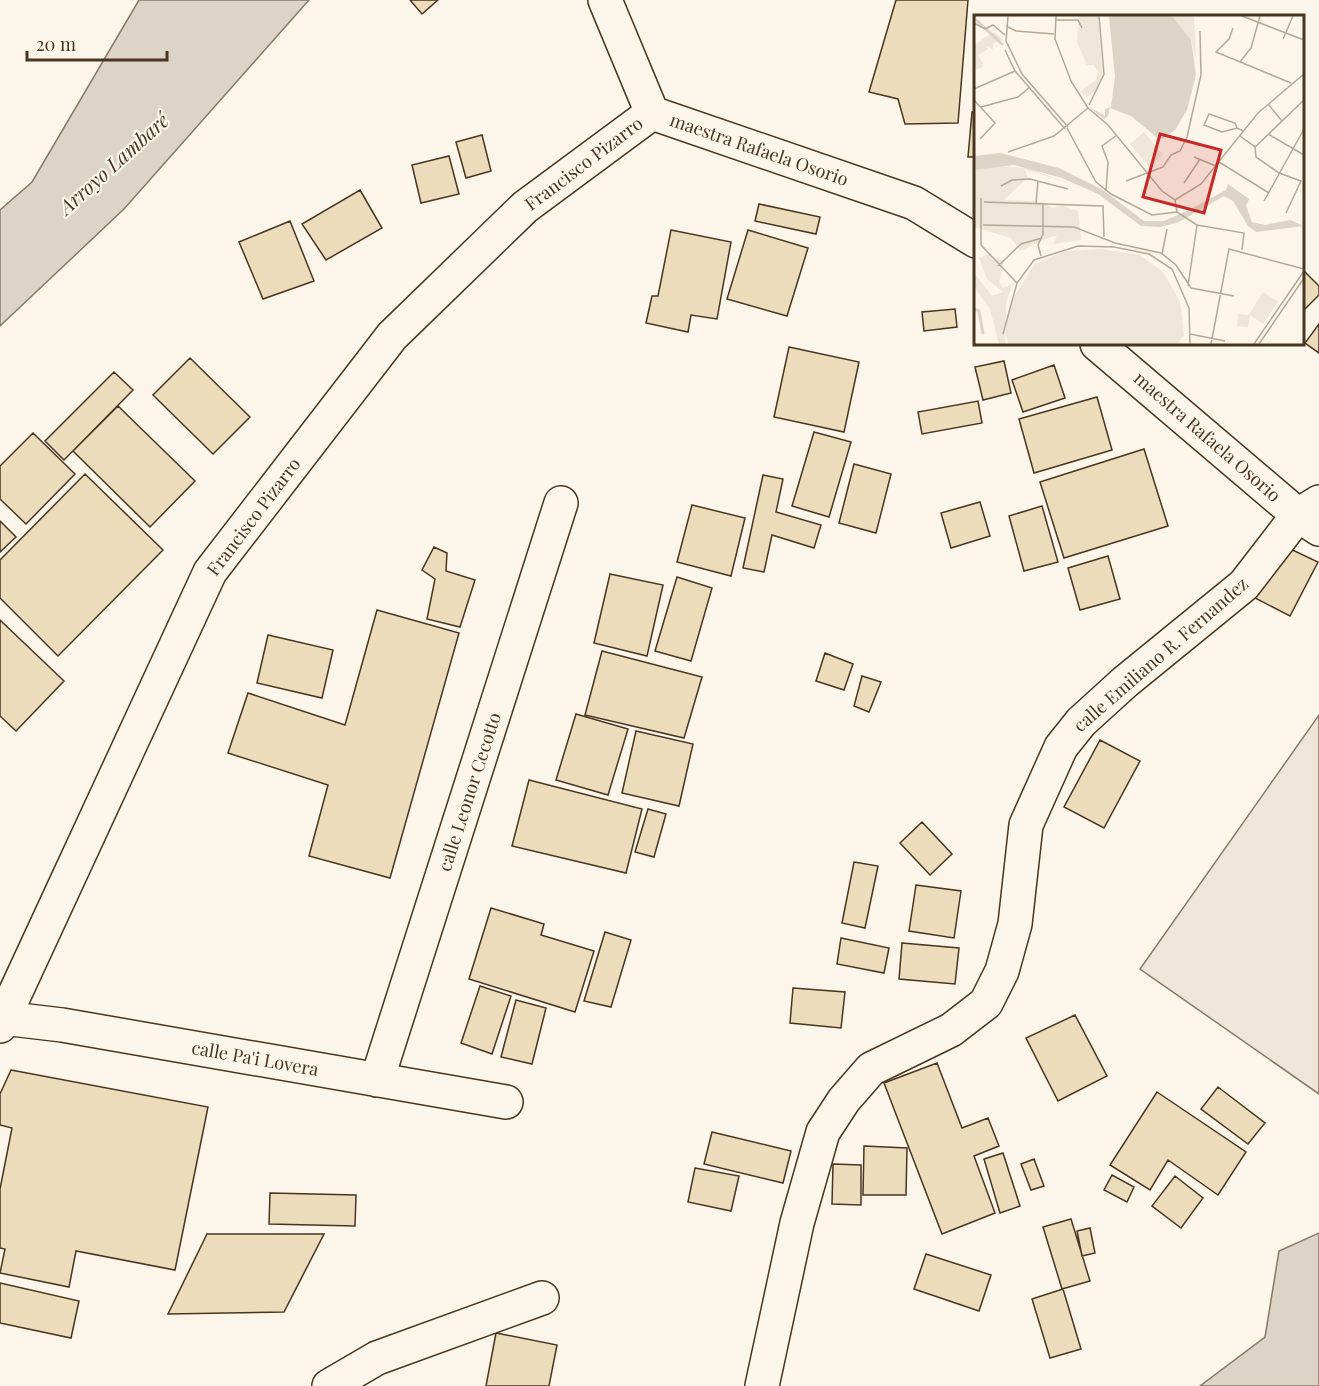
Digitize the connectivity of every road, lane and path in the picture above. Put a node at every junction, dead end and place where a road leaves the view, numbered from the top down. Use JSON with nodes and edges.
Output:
{"nodes":[{"id":1,"x":605,"y":0,"type":"edge"},
{"id":2,"x":652,"y":113,"type":"junction"},
{"id":3,"x":974,"y":240,"type":"edge"},
{"id":4,"x":1098,"y":345,"type":"edge"},
{"id":5,"x":561,"y":503,"type":"dead end"},
{"id":6,"x":1312,"y":515,"type":"edge"},
{"id":7,"x":2,"y":1022,"type":"edge"},
{"id":8,"x":377,"y":1080,"type":"junction"},
{"id":9,"x":506,"y":1102,"type":"dead end"},
{"id":10,"x":542,"y":1298,"type":"dead end"},
{"id":11,"x":329,"y":1386,"type":"edge"},
{"id":12,"x":762,"y":1386,"type":"edge"}],
"edges":[{"from":1,"to":2,"type":"street","name":"maestra Rafaela Osorio"},
{"from":2,"to":3,"type":"street","name":"maestra Rafaela Osorio"},
{"from":2,"to":7,"type":"street","name":"Francisco Pizarro"},
{"from":4,"to":6,"type":"street","name":"maestra Rafaela Osorio"},
{"from":5,"to":8,"type":"street","name":"calle Leonor Cecotto"},
{"from":6,"to":12,"type":"street","name":"calle Emiliano R. Fernandez"},
{"from":7,"to":8,"type":"street","name":"calle Pa'i Lovera"},
{"from":8,"to":9,"type":"street","name":"calle Pa'i Lovera"},
{"from":10,"to":11,"type":"street"}]}
